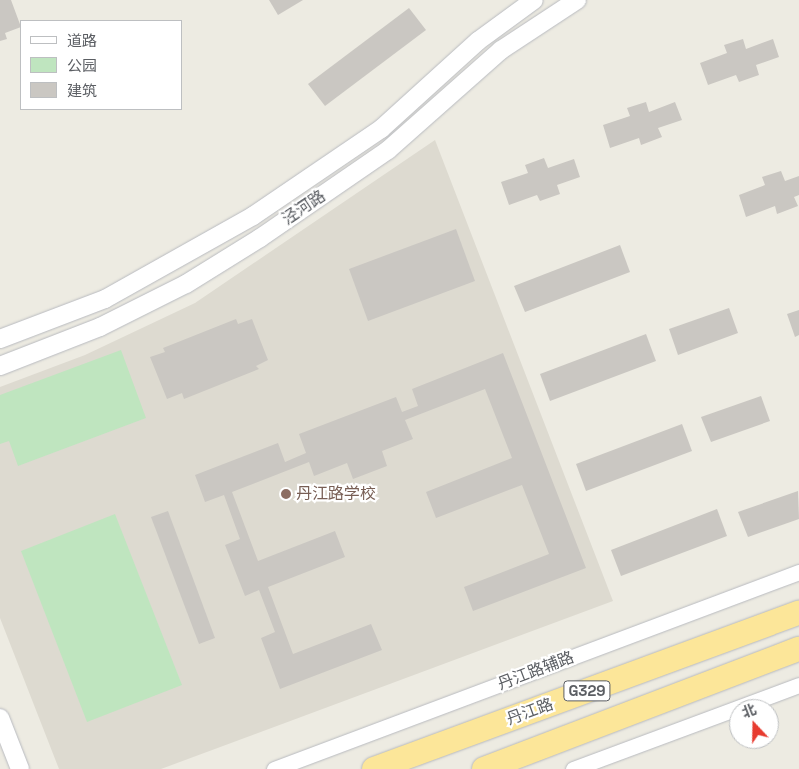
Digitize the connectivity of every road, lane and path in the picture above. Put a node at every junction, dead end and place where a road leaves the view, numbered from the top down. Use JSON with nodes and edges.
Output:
{"nodes":[{"id":1,"x":534,"y":0,"type":"edge"},
{"id":2,"x":577,"y":0,"type":"edge"},
{"id":3,"x":0,"y":339,"type":"edge"},
{"id":4,"x":0,"y":366,"type":"edge"},
{"id":5,"x":799,"y":572,"type":"edge"},
{"id":6,"x":799,"y":613,"type":"edge"},
{"id":7,"x":799,"y":649,"type":"edge"},
{"id":8,"x":799,"y":685,"type":"edge"},
{"id":9,"x":0,"y":718,"type":"edge"},
{"id":10,"x":20,"y":769,"type":"edge"},
{"id":11,"x":274,"y":769,"type":"edge"},
{"id":12,"x":374,"y":769,"type":"edge"},
{"id":13,"x":484,"y":769,"type":"edge"},
{"id":14,"x":573,"y":769,"type":"edge"}],
"edges":[{"from":1,"to":3,"type":"street","name":"泾河路"},
{"from":2,"to":4,"type":"street","name":"泾河路"},
{"from":5,"to":11,"type":"street","name":"丹江路辅路"},
{"from":6,"to":12,"type":"highway","name":"丹江路","number":"G329"},
{"from":7,"to":13,"type":"highway","number":"G329"},
{"from":8,"to":14,"type":"street"},
{"from":9,"to":10,"type":"street"}]}
